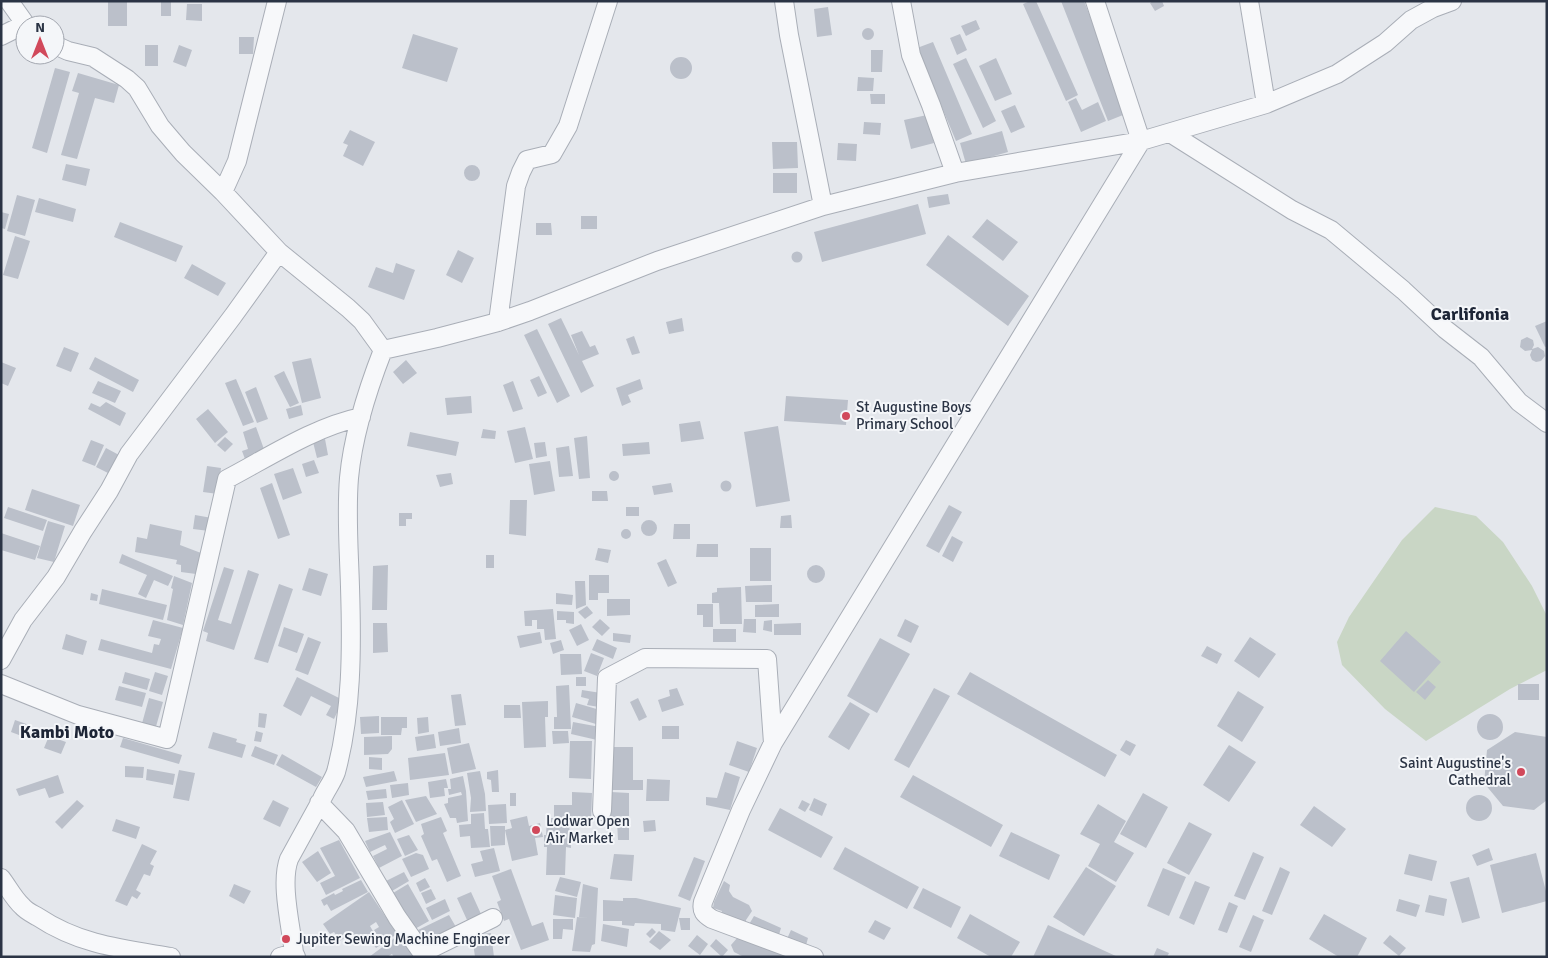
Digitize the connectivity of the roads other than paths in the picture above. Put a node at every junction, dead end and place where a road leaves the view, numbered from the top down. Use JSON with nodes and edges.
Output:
{"nodes":[{"id":1,"x":9,"y":1,"type":"edge"},
{"id":2,"x":277,"y":1,"type":"edge"},
{"id":3,"x":608,"y":1,"type":"edge"},
{"id":4,"x":784,"y":1,"type":"edge"},
{"id":5,"x":901,"y":1,"type":"edge"},
{"id":6,"x":1095,"y":1,"type":"edge"},
{"id":7,"x":1249,"y":1,"type":"edge"},
{"id":8,"x":1452,"y":1,"type":"edge"},
{"id":9,"x":19,"y":15,"type":"edge"},
{"id":10,"x":15,"y":29,"type":"edge"},
{"id":11,"x":1,"y":36,"type":"edge"},
{"id":12,"x":65,"y":50,"type":"edge"},
{"id":13,"x":1266,"y":104,"type":"junction"},
{"id":14,"x":1170,"y":133,"type":"junction"},
{"id":15,"x":1141,"y":141,"type":"junction"},
{"id":16,"x":955,"y":173,"type":"junction"},
{"id":17,"x":223,"y":192,"type":"junction"},
{"id":18,"x":823,"y":206,"type":"junction"},
{"id":19,"x":279,"y":252,"type":"junction"},
{"id":20,"x":498,"y":322,"type":"junction"},
{"id":21,"x":383,"y":350,"type":"junction"},
{"id":22,"x":360,"y":417,"type":"junction"},
{"id":23,"x":1547,"y":422,"type":"edge"},
{"id":24,"x":1,"y":660,"type":"edge"},
{"id":25,"x":1,"y":684,"type":"edge"},
{"id":26,"x":773,"y":742,"type":"junction"},
{"id":27,"x":319,"y":803,"type":"junction"},
{"id":28,"x":602,"y":811,"type":"dead end"},
{"id":29,"x":1,"y":878,"type":"edge"},
{"id":30,"x":493,"y":918,"type":"dead end"},
{"id":31,"x":290,"y":955,"type":"edge"},
{"id":32,"x":424,"y":955,"type":"edge"},
{"id":33,"x":171,"y":957,"type":"edge"},
{"id":34,"x":814,"y":957,"type":"edge"}],
"edges":[{"from":1,"to":9,"type":"street"},
{"from":2,"to":17,"type":"street"},
{"from":3,"to":20,"type":"street"},
{"from":4,"to":18,"type":"street"},
{"from":5,"to":16,"type":"street"},
{"from":6,"to":15,"type":"street"},
{"from":7,"to":13,"type":"street"},
{"from":8,"to":13,"type":"street"},
{"from":10,"to":11,"type":"street"},
{"from":12,"to":17,"type":"street"},
{"from":13,"to":14,"type":"street"},
{"from":14,"to":15,"type":"street"},
{"from":14,"to":23,"type":"street"},
{"from":15,"to":16,"type":"street"},
{"from":15,"to":26,"type":"street"},
{"from":16,"to":18,"type":"street"},
{"from":17,"to":19,"type":"street"},
{"from":18,"to":20,"type":"street"},
{"from":19,"to":21,"type":"street"},
{"from":19,"to":24,"type":"street"},
{"from":20,"to":21,"type":"street"},
{"from":21,"to":22,"type":"street"},
{"from":22,"to":25,"type":"street"},
{"from":22,"to":27,"type":"street"},
{"from":26,"to":28,"type":"street"},
{"from":26,"to":34,"type":"street"},
{"from":27,"to":31,"type":"street"},
{"from":27,"to":32,"type":"street"},
{"from":29,"to":33,"type":"street"},
{"from":30,"to":32,"type":"street"}]}
